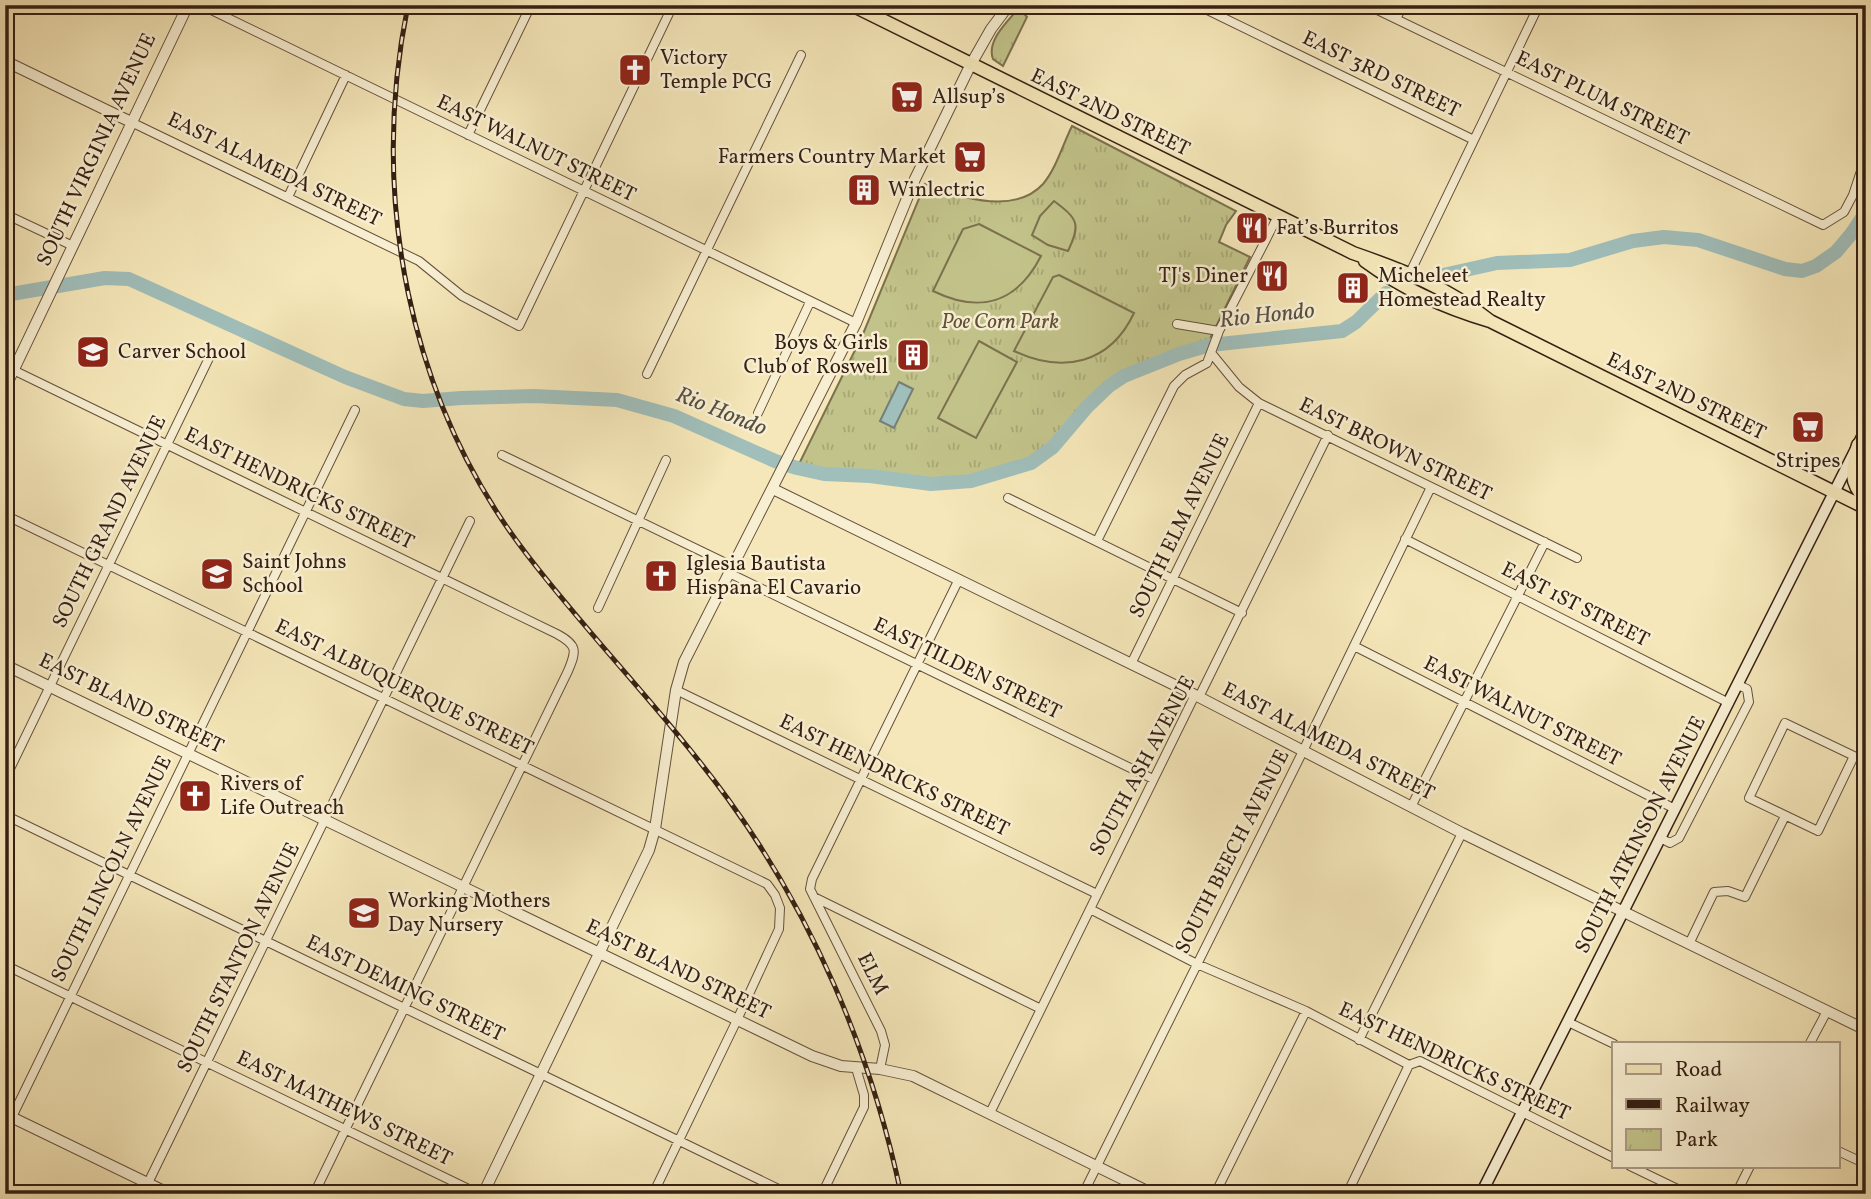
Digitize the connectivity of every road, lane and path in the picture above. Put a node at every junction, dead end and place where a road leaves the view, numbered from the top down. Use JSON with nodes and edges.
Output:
{"nodes":[{"id":1,"x":188,"y":5,"type":"edge"},
{"id":2,"x":201,"y":5,"type":"edge"},
{"id":3,"x":531,"y":5,"type":"edge"},
{"id":4,"x":673,"y":5,"type":"edge"},
{"id":5,"x":852,"y":5,"type":"edge"},
{"id":6,"x":1009,"y":5,"type":"edge"},
{"id":7,"x":1197,"y":5,"type":"edge"},
{"id":8,"x":1367,"y":5,"type":"edge"},
{"id":9,"x":1403,"y":5,"type":"edge"},
{"id":10,"x":1539,"y":5,"type":"edge"},
{"id":11,"x":1396,"y":19,"type":"junction"},
{"id":12,"x":801,"y":55,"type":"dead end"},
{"id":13,"x":5,"y":61,"type":"edge"},
{"id":14,"x":970,"y":66,"type":"junction"},
{"id":15,"x":1507,"y":72,"type":"junction"},
{"id":16,"x":346,"y":75,"type":"junction"},
{"id":17,"x":131,"y":122,"type":"junction"},
{"id":18,"x":468,"y":135,"type":"junction"},
{"id":19,"x":1474,"y":140,"type":"junction"},
{"id":20,"x":1866,"y":156,"type":"edge"},
{"id":21,"x":583,"y":192,"type":"junction"},
{"id":22,"x":288,"y":197,"type":"junction"},
{"id":23,"x":5,"y":214,"type":"edge"},
{"id":24,"x":1278,"y":216,"type":"junction"},
{"id":25,"x":73,"y":246,"type":"junction"},
{"id":26,"x":708,"y":251,"type":"junction"},
{"id":27,"x":1353,"y":253,"type":"junction"},
{"id":28,"x":1410,"y":273,"type":"junction"},
{"id":29,"x":1403,"y":286,"type":"junction"},
{"id":30,"x":810,"y":302,"type":"junction"},
{"id":31,"x":1490,"y":321,"type":"junction"},
{"id":32,"x":856,"y":323,"type":"junction"},
{"id":33,"x":1177,"y":324,"type":"dead end"},
{"id":34,"x":1218,"y":334,"type":"junction"},
{"id":35,"x":1212,"y":352,"type":"junction"},
{"id":36,"x":211,"y":356,"type":"dead end"},
{"id":37,"x":9,"y":368,"type":"edge"},
{"id":38,"x":647,"y":374,"type":"dead end"},
{"id":39,"x":5,"y":388,"type":"edge"},
{"id":40,"x":1259,"y":403,"type":"junction"},
{"id":41,"x":355,"y":410,"type":"dead end"},
{"id":42,"x":758,"y":413,"type":"dead end"},
{"id":43,"x":1866,"y":429,"type":"edge"},
{"id":44,"x":1328,"y":435,"type":"junction"},
{"id":45,"x":167,"y":445,"type":"junction"},
{"id":46,"x":1858,"y":445,"type":"junction"},
{"id":47,"x":502,"y":455,"type":"dead end"},
{"id":48,"x":666,"y":460,"type":"dead end"},
{"id":49,"x":1431,"y":487,"type":"junction"},
{"id":50,"x":773,"y":489,"type":"junction"},
{"id":51,"x":1835,"y":493,"type":"junction"},
{"id":52,"x":1008,"y":498,"type":"dead end"},
{"id":53,"x":1866,"y":500,"type":"edge"},
{"id":54,"x":1866,"y":508,"type":"edge"},
{"id":55,"x":306,"y":511,"type":"junction"},
{"id":56,"x":5,"y":515,"type":"edge"},
{"id":57,"x":471,"y":521,"type":"dead end"},
{"id":58,"x":639,"y":521,"type":"junction"},
{"id":59,"x":1405,"y":539,"type":"junction"},
{"id":60,"x":1097,"y":541,"type":"junction"},
{"id":61,"x":1545,"y":542,"type":"junction"},
{"id":62,"x":1577,"y":558,"type":"dead end"},
{"id":63,"x":109,"y":565,"type":"junction"},
{"id":64,"x":730,"y":570,"type":"junction"},
{"id":65,"x":443,"y":577,"type":"junction"},
{"id":66,"x":959,"y":579,"type":"junction"},
{"id":67,"x":1172,"y":580,"type":"junction"},
{"id":68,"x":1517,"y":596,"type":"junction"},
{"id":69,"x":598,"y":608,"type":"dead end"},
{"id":70,"x":1242,"y":613,"type":"junction"},
{"id":71,"x":247,"y":631,"type":"junction"},
{"id":72,"x":1354,"y":646,"type":"junction"},
{"id":73,"x":917,"y":664,"type":"junction"},
{"id":74,"x":1131,"y":664,"type":"junction"},
{"id":75,"x":5,"y":665,"type":"edge"},
{"id":76,"x":1738,"y":685,"type":"junction"},
{"id":77,"x":50,"y":687,"type":"junction"},
{"id":78,"x":676,"y":690,"type":"junction"},
{"id":79,"x":1197,"y":696,"type":"junction"},
{"id":80,"x":384,"y":697,"type":"junction"},
{"id":81,"x":1464,"y":701,"type":"junction"},
{"id":82,"x":1729,"y":703,"type":"junction"},
{"id":83,"x":1303,"y":751,"type":"junction"},
{"id":84,"x":188,"y":753,"type":"junction"},
{"id":85,"x":521,"y":764,"type":"junction"},
{"id":86,"x":5,"y":779,"type":"edge"},
{"id":87,"x":862,"y":779,"type":"junction"},
{"id":88,"x":1153,"y":779,"type":"junction"},
{"id":89,"x":1411,"y":807,"type":"junction"},
{"id":90,"x":1675,"y":810,"type":"junction"},
{"id":91,"x":5,"y":816,"type":"edge"},
{"id":92,"x":1786,"y":816,"type":"junction"},
{"id":93,"x":325,"y":820,"type":"junction"},
{"id":94,"x":654,"y":829,"type":"junction"},
{"id":95,"x":1462,"y":833,"type":"junction"},
{"id":96,"x":1660,"y":838,"type":"junction"},
{"id":97,"x":130,"y":875,"type":"junction"},
{"id":98,"x":462,"y":887,"type":"junction"},
{"id":99,"x":1097,"y":894,"type":"junction"},
{"id":100,"x":814,"y":897,"type":"junction"},
{"id":101,"x":1090,"y":909,"type":"junction"},
{"id":102,"x":1623,"y":913,"type":"junction"},
{"id":103,"x":267,"y":941,"type":"junction"},
{"id":104,"x":1689,"y":944,"type":"junction"},
{"id":105,"x":600,"y":953,"type":"junction"},
{"id":106,"x":1197,"y":964,"type":"junction"},
{"id":107,"x":5,"y":965,"type":"edge"},
{"id":108,"x":70,"y":996,"type":"junction"},
{"id":109,"x":404,"y":1007,"type":"junction"},
{"id":110,"x":1041,"y":1009,"type":"junction"},
{"id":111,"x":1307,"y":1011,"type":"junction"},
{"id":112,"x":1827,"y":1011,"type":"junction"},
{"id":113,"x":737,"y":1020,"type":"junction"},
{"id":114,"x":1568,"y":1022,"type":"junction"},
{"id":115,"x":1866,"y":1030,"type":"edge"},
{"id":116,"x":1359,"y":1040,"type":"junction"},
{"id":117,"x":1811,"y":1042,"type":"edge"},
{"id":118,"x":1612,"y":1043,"type":"edge"},
{"id":119,"x":207,"y":1063,"type":"junction"},
{"id":120,"x":1409,"y":1065,"type":"junction"},
{"id":121,"x":856,"y":1068,"type":"junction"},
{"id":122,"x":880,"y":1069,"type":"junction"},
{"id":123,"x":541,"y":1074,"type":"junction"},
{"id":124,"x":1522,"y":1112,"type":"junction"},
{"id":125,"x":990,"y":1113,"type":"junction"},
{"id":126,"x":9,"y":1115,"type":"edge"},
{"id":127,"x":344,"y":1130,"type":"junction"},
{"id":128,"x":678,"y":1140,"type":"junction"},
{"id":129,"x":1840,"y":1152,"type":"edge"},
{"id":130,"x":1612,"y":1157,"type":"edge"},
{"id":131,"x":1866,"y":1164,"type":"edge"},
{"id":132,"x":1097,"y":1166,"type":"junction"},
{"id":133,"x":1634,"y":1168,"type":"edge"},
{"id":134,"x":1749,"y":1168,"type":"edge"},
{"id":135,"x":148,"y":1183,"type":"junction"},
{"id":136,"x":164,"y":1192,"type":"edge"},
{"id":137,"x":314,"y":1194,"type":"edge"},
{"id":138,"x":481,"y":1194,"type":"edge"},
{"id":139,"x":653,"y":1194,"type":"edge"},
{"id":140,"x":789,"y":1194,"type":"edge"},
{"id":141,"x":822,"y":1194,"type":"edge"},
{"id":142,"x":1083,"y":1194,"type":"edge"},
{"id":143,"x":1153,"y":1194,"type":"edge"},
{"id":144,"x":1215,"y":1194,"type":"edge"},
{"id":145,"x":1347,"y":1194,"type":"edge"},
{"id":146,"x":1481,"y":1194,"type":"edge"},
{"id":147,"x":1688,"y":1194,"type":"edge"},
{"id":148,"x":1736,"y":1194,"type":"edge"}],
"edges":[{"from":1,"to":17,"type":"street","name":"SOUTH VIRGINIA AVENUE"},
{"from":2,"to":16,"type":"street","name":"EAST WALNUT STREET"},
{"from":3,"to":18,"type":"street"},
{"from":4,"to":21,"type":"street"},
{"from":5,"to":14,"type":"main road","name":"EAST 2ND STREET"},
{"from":6,"to":14,"type":"street"},
{"from":7,"to":19,"type":"street","name":"EAST 3RD STREET"},
{"from":8,"to":11,"type":"street","name":"EAST PLUM STREET"},
{"from":9,"to":11,"type":"street"},
{"from":10,"to":15,"type":"street"},
{"from":11,"to":15,"type":"street","name":"EAST PLUM STREET"},
{"from":12,"to":26,"type":"street"},
{"from":13,"to":17,"type":"street","name":"EAST ALAMEDA STREET"},
{"from":14,"to":24,"type":"main road","name":"EAST 2ND STREET"},
{"from":14,"to":32,"type":"street"},
{"from":15,"to":19,"type":"street"},
{"from":15,"to":20,"type":"street","name":"EAST PLUM STREET"},
{"from":16,"to":18,"type":"street","name":"EAST WALNUT STREET"},
{"from":16,"to":22,"type":"street"},
{"from":17,"to":22,"type":"street","name":"EAST ALAMEDA STREET"},
{"from":17,"to":25,"type":"street","name":"SOUTH VIRGINIA AVENUE"},
{"from":18,"to":21,"type":"street","name":"EAST WALNUT STREET"},
{"from":19,"to":28,"type":"street"},
{"from":21,"to":22,"type":"street","name":"EAST ALAMEDA STREET"},
{"from":21,"to":26,"type":"street","name":"EAST WALNUT STREET"},
{"from":23,"to":25,"type":"street"},
{"from":24,"to":27,"type":"main road","name":"EAST 2ND STREET"},
{"from":24,"to":34,"type":"street"},
{"from":25,"to":37,"type":"street","name":"SOUTH VIRGINIA AVENUE"},
{"from":26,"to":30,"type":"street","name":"EAST WALNUT STREET"},
{"from":26,"to":38,"type":"street"},
{"from":27,"to":28,"type":"main road","name":"EAST 2ND STREET"},
{"from":27,"to":29,"type":"main road","name":"EAST 2ND STREET"},
{"from":28,"to":29,"type":"street"},
{"from":28,"to":31,"type":"main road","name":"EAST 2ND STREET"},
{"from":29,"to":31,"type":"main road","name":"EAST 2ND STREET"},
{"from":30,"to":32,"type":"street","name":"EAST WALNUT STREET"},
{"from":30,"to":42,"type":"street"},
{"from":31,"to":51,"type":"main road","name":"EAST 2ND STREET"},
{"from":32,"to":50,"type":"street"},
{"from":33,"to":34,"type":"street"},
{"from":34,"to":35,"type":"street"},
{"from":35,"to":40,"type":"street","name":"EAST BROWN STREET"},
{"from":35,"to":60,"type":"street"},
{"from":36,"to":45,"type":"street","name":"SOUTH GRAND AVENUE"},
{"from":37,"to":39,"type":"street","name":"SOUTH VIRGINIA AVENUE"},
{"from":37,"to":45,"type":"street","name":"EAST HENDRICKS STREET"},
{"from":40,"to":44,"type":"street","name":"EAST BROWN STREET"},
{"from":40,"to":67,"type":"street","name":"SOUTH ELM AVENUE"},
{"from":41,"to":55,"type":"street","name":"SOUTH LINCOLN AVENUE"},
{"from":43,"to":46,"type":"main road","name":"SOUTH ATKINSON AVENUE"},
{"from":44,"to":49,"type":"street","name":"EAST BROWN STREET"},
{"from":44,"to":70,"type":"street","name":"SOUTH ASH AVENUE"},
{"from":45,"to":55,"type":"street","name":"EAST HENDRICKS STREET"},
{"from":45,"to":63,"type":"street","name":"SOUTH GRAND AVENUE"},
{"from":46,"to":51,"type":"main road","name":"SOUTH ATKINSON AVENUE"},
{"from":46,"to":53,"type":"main road"},
{"from":47,"to":58,"type":"street","name":"EAST TILDEN STREET"},
{"from":48,"to":58,"type":"street"},
{"from":49,"to":59,"type":"street","name":"SOUTH BEECH AVENUE"},
{"from":49,"to":61,"type":"street","name":"EAST BROWN STREET"},
{"from":50,"to":64,"type":"street"},
{"from":50,"to":66,"type":"street","name":"EAST ALAMEDA STREET"},
{"from":51,"to":54,"type":"main road","name":"EAST 2ND STREET"},
{"from":51,"to":76,"type":"main road","name":"SOUTH ATKINSON AVENUE"},
{"from":52,"to":60,"type":"street"},
{"from":55,"to":65,"type":"street","name":"EAST HENDRICKS STREET"},
{"from":55,"to":71,"type":"street","name":"SOUTH LINCOLN AVENUE"},
{"from":56,"to":63,"type":"street","name":"EAST ALBUQUERQUE STREET"},
{"from":57,"to":65,"type":"street","name":"SOUTH STANTON AVENUE"},
{"from":58,"to":64,"type":"street","name":"EAST TILDEN STREET"},
{"from":58,"to":69,"type":"street"},
{"from":59,"to":68,"type":"street","name":"EAST 1ST STREET"},
{"from":59,"to":72,"type":"street","name":"SOUTH BEECH AVENUE"},
{"from":60,"to":67,"type":"street"},
{"from":61,"to":62,"type":"street","name":"EAST BROWN STREET"},
{"from":61,"to":68,"type":"street"},
{"from":63,"to":71,"type":"street","name":"EAST ALBUQUERQUE STREET"},
{"from":63,"to":77,"type":"street","name":"SOUTH GRAND AVENUE"},
{"from":64,"to":73,"type":"street","name":"EAST TILDEN STREET"},
{"from":64,"to":78,"type":"street"},
{"from":65,"to":80,"type":"street","name":"SOUTH STANTON AVENUE"},
{"from":65,"to":85,"type":"street","name":"EAST HENDRICKS STREET"},
{"from":66,"to":73,"type":"street"},
{"from":66,"to":74,"type":"street","name":"EAST ALAMEDA STREET"},
{"from":67,"to":70,"type":"street"},
{"from":67,"to":74,"type":"street","name":"SOUTH ELM AVENUE"},
{"from":68,"to":81,"type":"street"},
{"from":68,"to":82,"type":"street","name":"EAST 1ST STREET"},
{"from":70,"to":79,"type":"street","name":"SOUTH ASH AVENUE"},
{"from":71,"to":80,"type":"street","name":"EAST ALBUQUERQUE STREET"},
{"from":71,"to":84,"type":"street","name":"SOUTH LINCOLN AVENUE"},
{"from":72,"to":81,"type":"street","name":"EAST WALNUT STREET"},
{"from":72,"to":83,"type":"street","name":"SOUTH BEECH AVENUE"},
{"from":73,"to":87,"type":"street"},
{"from":73,"to":88,"type":"street","name":"EAST TILDEN STREET"},
{"from":74,"to":79,"type":"street","name":"EAST ALAMEDA STREET"},
{"from":75,"to":77,"type":"street","name":"EAST BLAND STREET"},
{"from":76,"to":82,"type":"main road","name":"SOUTH ATKINSON AVENUE"},
{"from":76,"to":96,"type":"street"},
{"from":77,"to":84,"type":"street","name":"EAST BLAND STREET"},
{"from":77,"to":86,"type":"street","name":"SOUTH GRAND AVENUE"},
{"from":78,"to":87,"type":"street","name":"EAST HENDRICKS STREET"},
{"from":78,"to":94,"type":"street"},
{"from":79,"to":83,"type":"street","name":"EAST ALAMEDA STREET"},
{"from":79,"to":88,"type":"street","name":"SOUTH ASH AVENUE"},
{"from":80,"to":85,"type":"street","name":"EAST ALBUQUERQUE STREET"},
{"from":80,"to":93,"type":"street","name":"SOUTH STANTON AVENUE"},
{"from":81,"to":89,"type":"street"},
{"from":81,"to":90,"type":"street","name":"EAST WALNUT STREET"},
{"from":82,"to":90,"type":"main road","name":"SOUTH ATKINSON AVENUE"},
{"from":83,"to":89,"type":"street","name":"EAST ALAMEDA STREET"},
{"from":83,"to":106,"type":"street","name":"SOUTH BEECH AVENUE"},
{"from":84,"to":93,"type":"street","name":"EAST BLAND STREET"},
{"from":84,"to":97,"type":"street","name":"SOUTH LINCOLN AVENUE"},
{"from":85,"to":94,"type":"street","name":"EAST ALBUQUERQUE STREET"},
{"from":85,"to":98,"type":"street"},
{"from":87,"to":99,"type":"street","name":"EAST HENDRICKS STREET"},
{"from":87,"to":100,"type":"street"},
{"from":88,"to":99,"type":"street","name":"SOUTH ASH AVENUE"},
{"from":89,"to":95,"type":"street","name":"EAST ALAMEDA STREET"},
{"from":90,"to":96,"type":"main road","name":"SOUTH ATKINSON AVENUE"},
{"from":91,"to":97,"type":"street","name":"EAST DEMING STREET"},
{"from":92,"to":92,"type":"street"},
{"from":92,"to":104,"type":"street"},
{"from":93,"to":98,"type":"street","name":"EAST BLAND STREET"},
{"from":93,"to":103,"type":"street","name":"SOUTH STANTON AVENUE"},
{"from":94,"to":105,"type":"street"},
{"from":94,"to":113,"type":"street","name":"EAST ALBUQUERQUE STREET"},
{"from":95,"to":102,"type":"street","name":"EAST ALAMEDA STREET"},
{"from":95,"to":116,"type":"street"},
{"from":96,"to":102,"type":"main road","name":"SOUTH ATKINSON AVENUE"},
{"from":97,"to":103,"type":"street","name":"EAST DEMING STREET"},
{"from":97,"to":108,"type":"street","name":"SOUTH LINCOLN AVENUE"},
{"from":98,"to":105,"type":"street","name":"EAST BLAND STREET"},
{"from":98,"to":109,"type":"street"},
{"from":99,"to":101,"type":"street","name":"SOUTH ASH AVENUE"},
{"from":100,"to":110,"type":"street"},
{"from":100,"to":122,"type":"street","name":"ELM"},
{"from":101,"to":106,"type":"street","name":"EAST HENDRICKS STREET"},
{"from":101,"to":110,"type":"street","name":"SOUTH ASH AVENUE"},
{"from":102,"to":104,"type":"street","name":"EAST ALAMEDA STREET"},
{"from":102,"to":114,"type":"main road","name":"SOUTH ATKINSON AVENUE"},
{"from":103,"to":109,"type":"street","name":"EAST DEMING STREET"},
{"from":103,"to":119,"type":"street","name":"SOUTH STANTON AVENUE"},
{"from":104,"to":112,"type":"street","name":"EAST ALAMEDA STREET"},
{"from":105,"to":113,"type":"street","name":"EAST BLAND STREET"},
{"from":105,"to":123,"type":"street"},
{"from":106,"to":111,"type":"street","name":"EAST HENDRICKS STREET"},
{"from":106,"to":132,"type":"street","name":"SOUTH BEECH AVENUE"},
{"from":107,"to":108,"type":"street","name":"EAST MATHEWS STREET"},
{"from":108,"to":119,"type":"street","name":"EAST MATHEWS STREET"},
{"from":108,"to":126,"type":"street","name":"SOUTH LINCOLN AVENUE"},
{"from":109,"to":123,"type":"street","name":"EAST DEMING STREET"},
{"from":109,"to":127,"type":"street"},
{"from":110,"to":125,"type":"street","name":"SOUTH ASH AVENUE"},
{"from":111,"to":116,"type":"street","name":"EAST HENDRICKS STREET"},
{"from":111,"to":144,"type":"street"},
{"from":112,"to":115,"type":"street","name":"EAST ALAMEDA STREET"},
{"from":112,"to":117,"type":"street"},
{"from":113,"to":121,"type":"street","name":"EAST BLAND STREET"},
{"from":113,"to":128,"type":"street"},
{"from":114,"to":118,"type":"street"},
{"from":114,"to":124,"type":"main road","name":"SOUTH ATKINSON AVENUE"},
{"from":116,"to":120,"type":"street","name":"EAST HENDRICKS STREET"},
{"from":119,"to":127,"type":"street","name":"EAST MATHEWS STREET"},
{"from":119,"to":135,"type":"street","name":"SOUTH STANTON AVENUE"},
{"from":120,"to":124,"type":"street","name":"EAST HENDRICKS STREET"},
{"from":120,"to":145,"type":"street"},
{"from":121,"to":122,"type":"street","name":"EAST BLAND STREET"},
{"from":121,"to":141,"type":"street"},
{"from":122,"to":125,"type":"street","name":"EAST BLAND STREET"},
{"from":123,"to":128,"type":"street","name":"EAST DEMING STREET"},
{"from":123,"to":138,"type":"street"},
{"from":124,"to":130,"type":"street","name":"EAST HENDRICKS STREET"},
{"from":124,"to":146,"type":"main road","name":"SOUTH ATKINSON AVENUE"},
{"from":125,"to":132,"type":"street","name":"EAST BLAND STREET"},
{"from":126,"to":135,"type":"street"},
{"from":127,"to":137,"type":"street"},
{"from":127,"to":138,"type":"street","name":"EAST MATHEWS STREET"},
{"from":128,"to":139,"type":"street"},
{"from":128,"to":140,"type":"street","name":"EAST DEMING STREET"},
{"from":129,"to":131,"type":"street"},
{"from":132,"to":142,"type":"street","name":"SOUTH BEECH AVENUE"},
{"from":132,"to":143,"type":"street","name":"EAST BLAND STREET"},
{"from":133,"to":147,"type":"street"},
{"from":134,"to":148,"type":"street"},
{"from":135,"to":136,"type":"street"}]}
